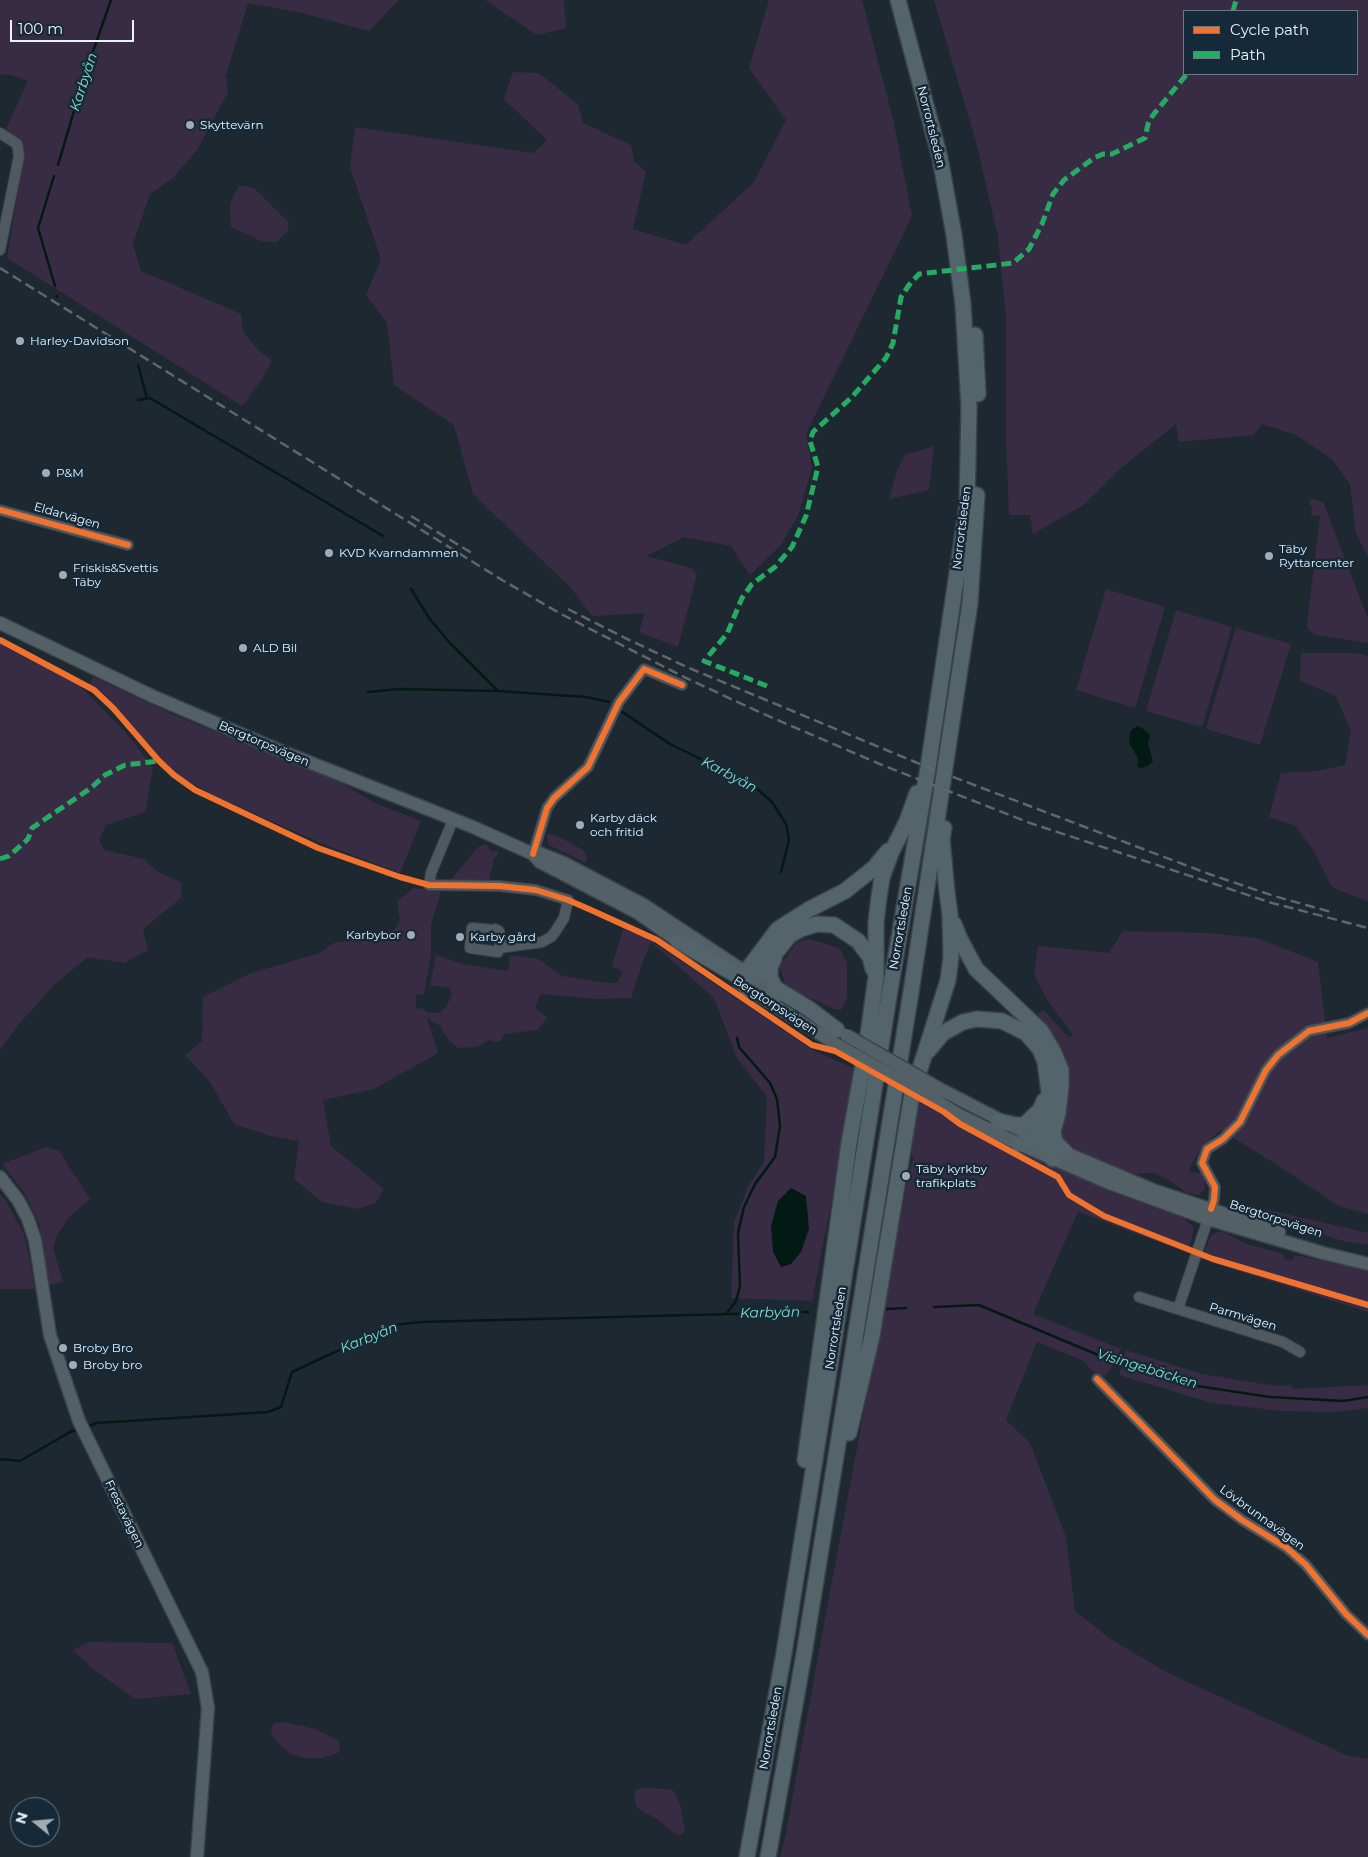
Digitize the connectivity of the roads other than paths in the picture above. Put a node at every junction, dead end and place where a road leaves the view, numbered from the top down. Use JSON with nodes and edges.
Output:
{"nodes":[{"id":1,"x":898,"y":0,"type":"edge"},
{"id":2,"x":906,"y":0,"type":"edge"},
{"id":3,"x":0,"y":133,"type":"edge"},
{"id":4,"x":0,"y":250,"type":"edge"},
{"id":5,"x":0,"y":510,"type":"edge"},
{"id":6,"x":128,"y":545,"type":"dead end"},
{"id":7,"x":970,"y":603,"type":"junction"},
{"id":8,"x":0,"y":623,"type":"edge"},
{"id":9,"x":682,"y":685,"type":"dead end"},
{"id":10,"x":937,"y":701,"type":"junction"},
{"id":11,"x":453,"y":820,"type":"junction"},
{"id":12,"x":896,"y":840,"type":"junction"},
{"id":13,"x":533,"y":854,"type":"junction"},
{"id":14,"x":950,"y":915,"type":"junction"},
{"id":15,"x":500,"y":934,"type":"junction"},
{"id":16,"x":678,"y":941,"type":"joint"},
{"id":17,"x":523,"y":944,"type":"junction"},
{"id":18,"x":780,"y":946,"type":"junction"},
{"id":19,"x":499,"y":948,"type":"junction"},
{"id":20,"x":876,"y":977,"type":"junction"},
{"id":21,"x":747,"y":980,"type":"junction"},
{"id":22,"x":1368,"y":1013,"type":"edge"},
{"id":23,"x":841,"y":1032,"type":"junction"},
{"id":24,"x":920,"y":1066,"type":"junction"},
{"id":25,"x":1049,"y":1082,"type":"junction"},
{"id":26,"x":937,"y":1094,"type":"junction"},
{"id":27,"x":1058,"y":1113,"type":"junction"},
{"id":28,"x":998,"y":1121,"type":"junction"},
{"id":29,"x":1038,"y":1140,"type":"junction"},
{"id":30,"x":1019,"y":1144,"type":"junction"},
{"id":31,"x":1060,"y":1156,"type":"junction"},
{"id":32,"x":0,"y":1177,"type":"edge"},
{"id":33,"x":1210,"y":1214,"type":"junction"},
{"id":34,"x":1367,"y":1263,"type":"edge"},
{"id":35,"x":1139,"y":1296,"type":"dead end"},
{"id":36,"x":1178,"y":1309,"type":"junction"},
{"id":37,"x":1300,"y":1352,"type":"dead end"},
{"id":38,"x":1097,"y":1379,"type":"dead end"},
{"id":39,"x":1368,"y":1635,"type":"edge"},
{"id":40,"x":784,"y":1653,"type":"junction"},
{"id":41,"x":804,"y":1654,"type":"junction"},
{"id":42,"x":196,"y":1857,"type":"edge"},
{"id":43,"x":747,"y":1857,"type":"edge"},
{"id":44,"x":768,"y":1857,"type":"edge"}],
"edges":[{"from":1,"to":10,"type":"highway","name":"Norrortsleden"},
{"from":2,"to":7,"type":"highway","name":"Norrortsleden"},
{"from":3,"to":4,"type":"street"},
{"from":5,"to":6,"type":"street","name":"Eldarvägen"},
{"from":7,"to":14,"type":"highway"},
{"from":7,"to":41,"type":"highway","name":"Norrortsleden"},
{"from":8,"to":11,"type":"main road","name":"Bergtorpsvägen"},
{"from":9,"to":13,"type":"street"},
{"from":10,"to":12,"type":"highway"},
{"from":10,"to":40,"type":"highway","name":"Norrortsleden"},
{"from":11,"to":13,"type":"main road","name":"Bergtorpsvägen"},
{"from":11,"to":17,"type":"street"},
{"from":12,"to":20,"type":"highway"},
{"from":12,"to":21,"type":"highway"},
{"from":13,"to":16,"type":"main road","name":"Bergtorpsvägen"},
{"from":13,"to":21,"type":"main road","name":"Bergtorpsvägen"},
{"from":14,"to":24,"type":"highway"},
{"from":14,"to":27,"type":"highway"},
{"from":15,"to":17,"type":"street"},
{"from":15,"to":19,"type":"street"},
{"from":15,"to":19,"type":"street"},
{"from":16,"to":21,"type":"highway"},
{"from":17,"to":19,"type":"street"},
{"from":18,"to":20,"type":"highway"},
{"from":18,"to":21,"type":"highway"},
{"from":18,"to":23,"type":"highway"},
{"from":20,"to":40,"type":"highway"},
{"from":21,"to":23,"type":"main road","name":"Bergtorpsvägen"},
{"from":21,"to":26,"type":"main road","name":"Bergtorpsvägen","bridge":true},
{"from":22,"to":33,"type":"street"},
{"from":23,"to":26,"type":"main road","name":"Bergtorpsvägen","bridge":true},
{"from":24,"to":25,"type":"highway"},
{"from":24,"to":41,"type":"highway"},
{"from":25,"to":28,"type":"highway"},
{"from":25,"to":29,"type":"highway"},
{"from":26,"to":28,"type":"main road","name":"Bergtorpsvägen"},
{"from":26,"to":30,"type":"main road","name":"Bergtorpsvägen"},
{"from":27,"to":29,"type":"highway"},
{"from":27,"to":31,"type":"highway"},
{"from":28,"to":29,"type":"main road","name":"Bergtorpsvägen"},
{"from":29,"to":30,"type":"highway"},
{"from":29,"to":31,"type":"highway"},
{"from":30,"to":31,"type":"main road","name":"Bergtorpsvägen"},
{"from":31,"to":33,"type":"main road","name":"Bergtorpsvägen"},
{"from":32,"to":42,"type":"main road","name":"Frestavägen"},
{"from":33,"to":34,"type":"main road","name":"Bergtorpsvägen"},
{"from":33,"to":36,"type":"street"},
{"from":35,"to":36,"type":"street","name":"Parmvägen"},
{"from":36,"to":37,"type":"street","name":"Parmvägen"},
{"from":38,"to":39,"type":"street","name":"Lövbrunnavägen"},
{"from":40,"to":43,"type":"highway","name":"Norrortsleden"},
{"from":41,"to":44,"type":"highway","name":"Norrortsleden"}]}
